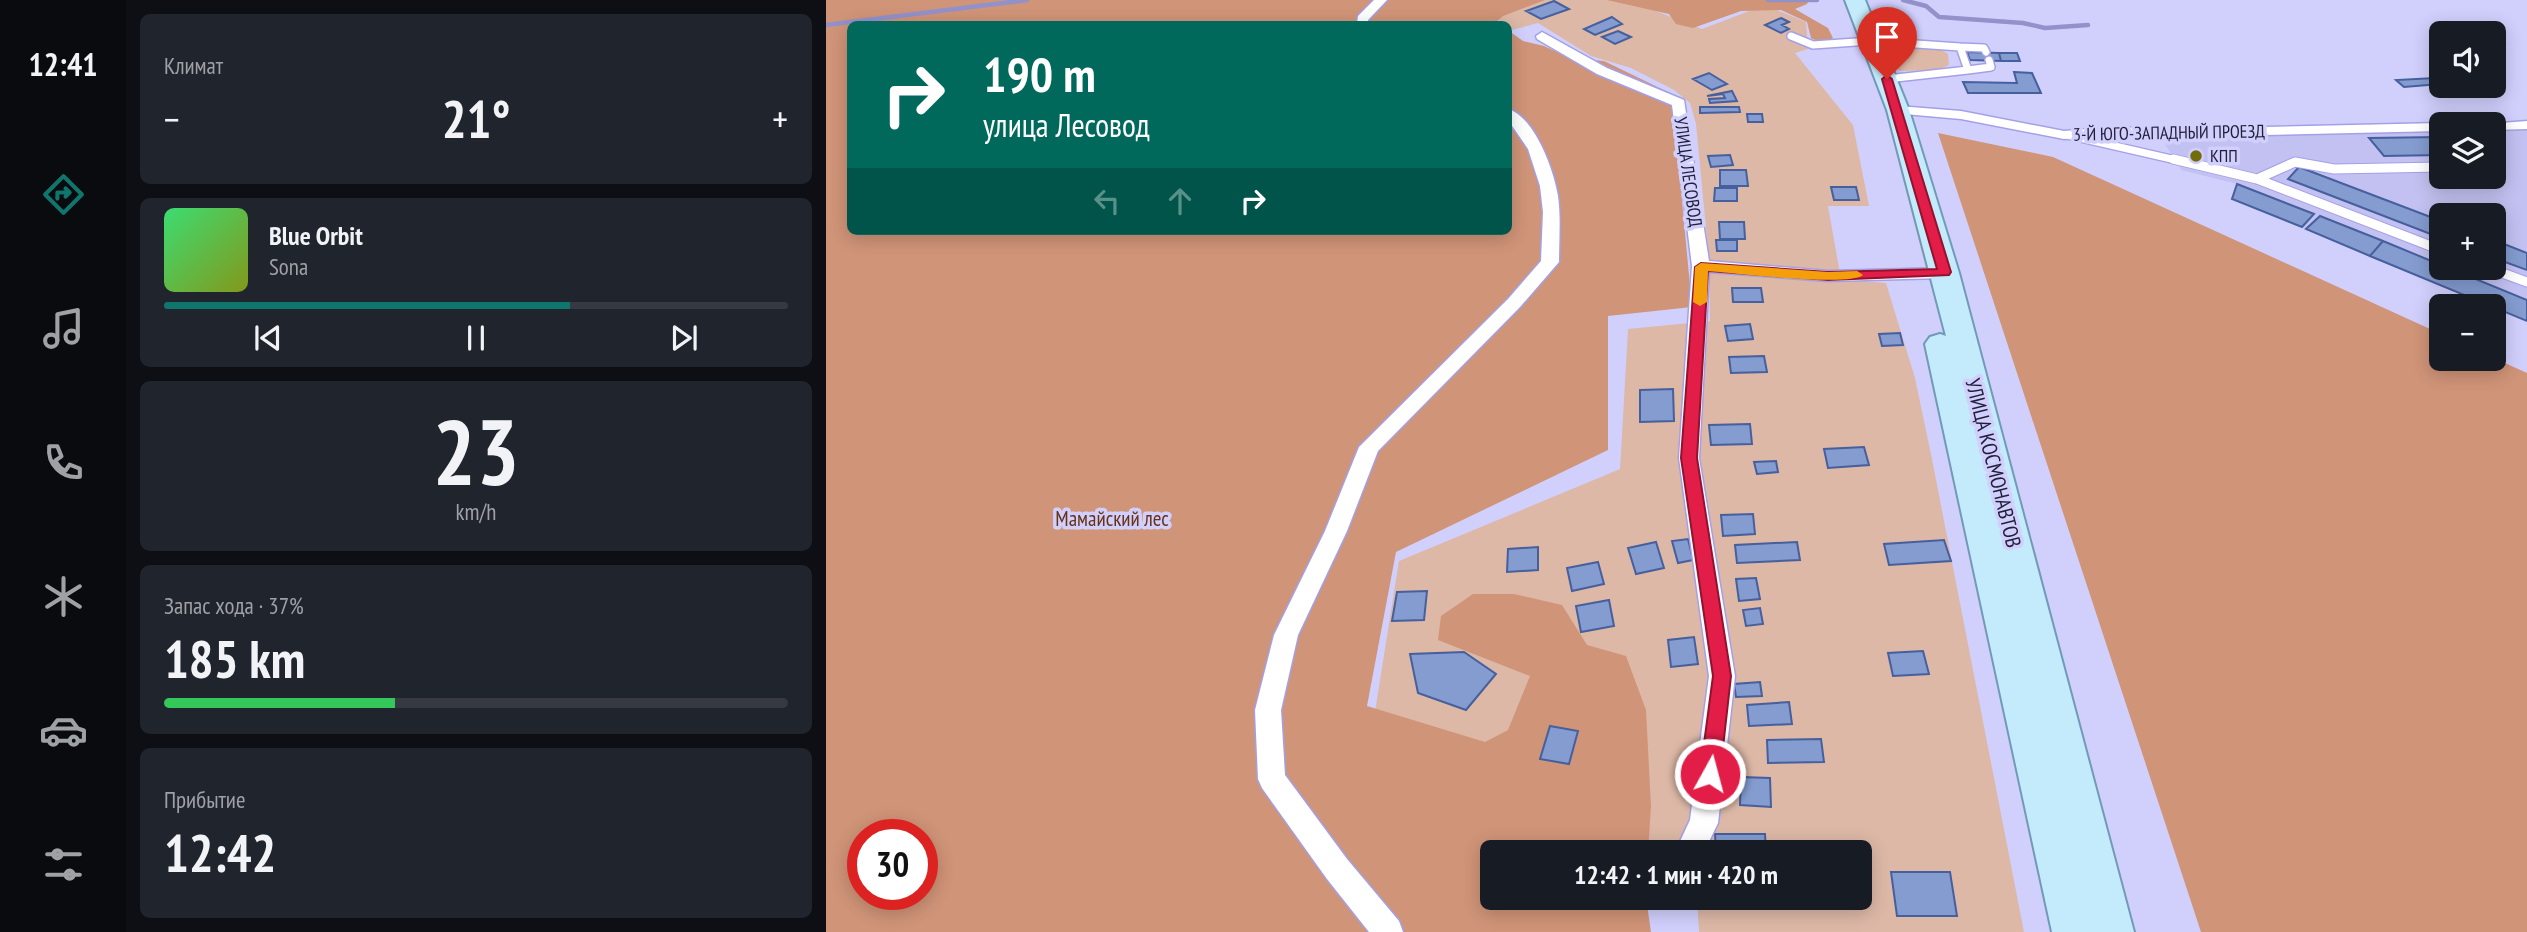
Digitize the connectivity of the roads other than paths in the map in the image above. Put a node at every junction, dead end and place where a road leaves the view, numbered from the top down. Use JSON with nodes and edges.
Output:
{"nodes":[{"id":1,"x":1381,"y":0,"type":"edge"},
{"id":2,"x":1839,"y":0,"type":"edge"},
{"id":3,"x":1855,"y":0,"type":"edge"},
{"id":4,"x":1363,"y":21,"type":"edge"},
{"id":5,"x":1542,"y":36,"type":"dead end"},
{"id":6,"x":1791,"y":36,"type":"dead end"},
{"id":7,"x":1864,"y":41,"type":"junction"},
{"id":8,"x":1960,"y":47,"type":"junction"},
{"id":9,"x":1968,"y":70,"type":"junction"},
{"id":10,"x":1887,"y":79,"type":"junction"},
{"id":11,"x":1898,"y":110,"type":"junction"},
{"id":12,"x":1512,"y":115,"type":"edge"},
{"id":13,"x":2527,"y":125,"type":"edge"},
{"id":14,"x":2506,"y":126,"type":"edge"},
{"id":15,"x":2429,"y":127,"type":"edge"},
{"id":16,"x":2064,"y":135,"type":"junction"},
{"id":17,"x":2429,"y":167,"type":"edge"},
{"id":18,"x":2257,"y":179,"type":"junction"},
{"id":19,"x":2429,"y":245,"type":"edge"},
{"id":20,"x":1701,"y":267,"type":"junction"},
{"id":21,"x":1934,"y":272,"type":"junction"},
{"id":22,"x":2506,"y":274,"type":"edge"},
{"id":23,"x":2527,"y":282,"type":"edge"},
{"id":24,"x":1695,"y":840,"type":"edge"},
{"id":25,"x":1388,"y":932,"type":"edge"},
{"id":26,"x":2076,"y":932,"type":"edge"},
{"id":27,"x":2110,"y":932,"type":"edge"}],
"edges":[{"from":1,"to":4,"type":"street"},
{"from":2,"to":7,"type":"main road","name":"УЛИЦА КОСМОНАВТОВ"},
{"from":3,"to":7,"type":"main road","name":"УЛИЦА КОСМОНАВТОВ"},
{"from":5,"to":20,"type":"street","name":"УЛИЦА ЛЕСОВОД"},
{"from":6,"to":7,"type":"lane"},
{"from":7,"to":8,"type":"lane"},
{"from":7,"to":10,"type":"main road","name":"УЛИЦА КОСМОНАВТОВ"},
{"from":7,"to":21,"type":"main road","name":"УЛИЦА КОСМОНАВТОВ"},
{"from":8,"to":9,"type":"lane"},
{"from":8,"to":9,"type":"lane"},
{"from":9,"to":10,"type":"lane"},
{"from":10,"to":11,"type":"main road","name":"УЛИЦА КОСМОНАВТОВ"},
{"from":11,"to":16,"type":"street","name":"3-Й ЮГО-ЗАПАДНЫЙ ПРОЕЗД"},
{"from":11,"to":21,"type":"main road","name":"УЛИЦА КОСМОНАВТОВ"},
{"from":12,"to":25,"type":"street"},
{"from":13,"to":14,"type":"street"},
{"from":15,"to":16,"type":"street","name":"3-Й ЮГО-ЗАПАДНЫЙ ПРОЕЗД"},
{"from":16,"to":18,"type":"lane"},
{"from":17,"to":18,"type":"lane"},
{"from":18,"to":19,"type":"lane"},
{"from":20,"to":21,"type":"street"},
{"from":20,"to":24,"type":"street","name":"УЛИЦА ЛЕСОВОД"},
{"from":21,"to":26,"type":"main road","name":"УЛИЦА КОСМОНАВТОВ"},
{"from":21,"to":27,"type":"main road","name":"УЛИЦА КОСМОНАВТОВ"},
{"from":22,"to":23,"type":"lane"}]}
